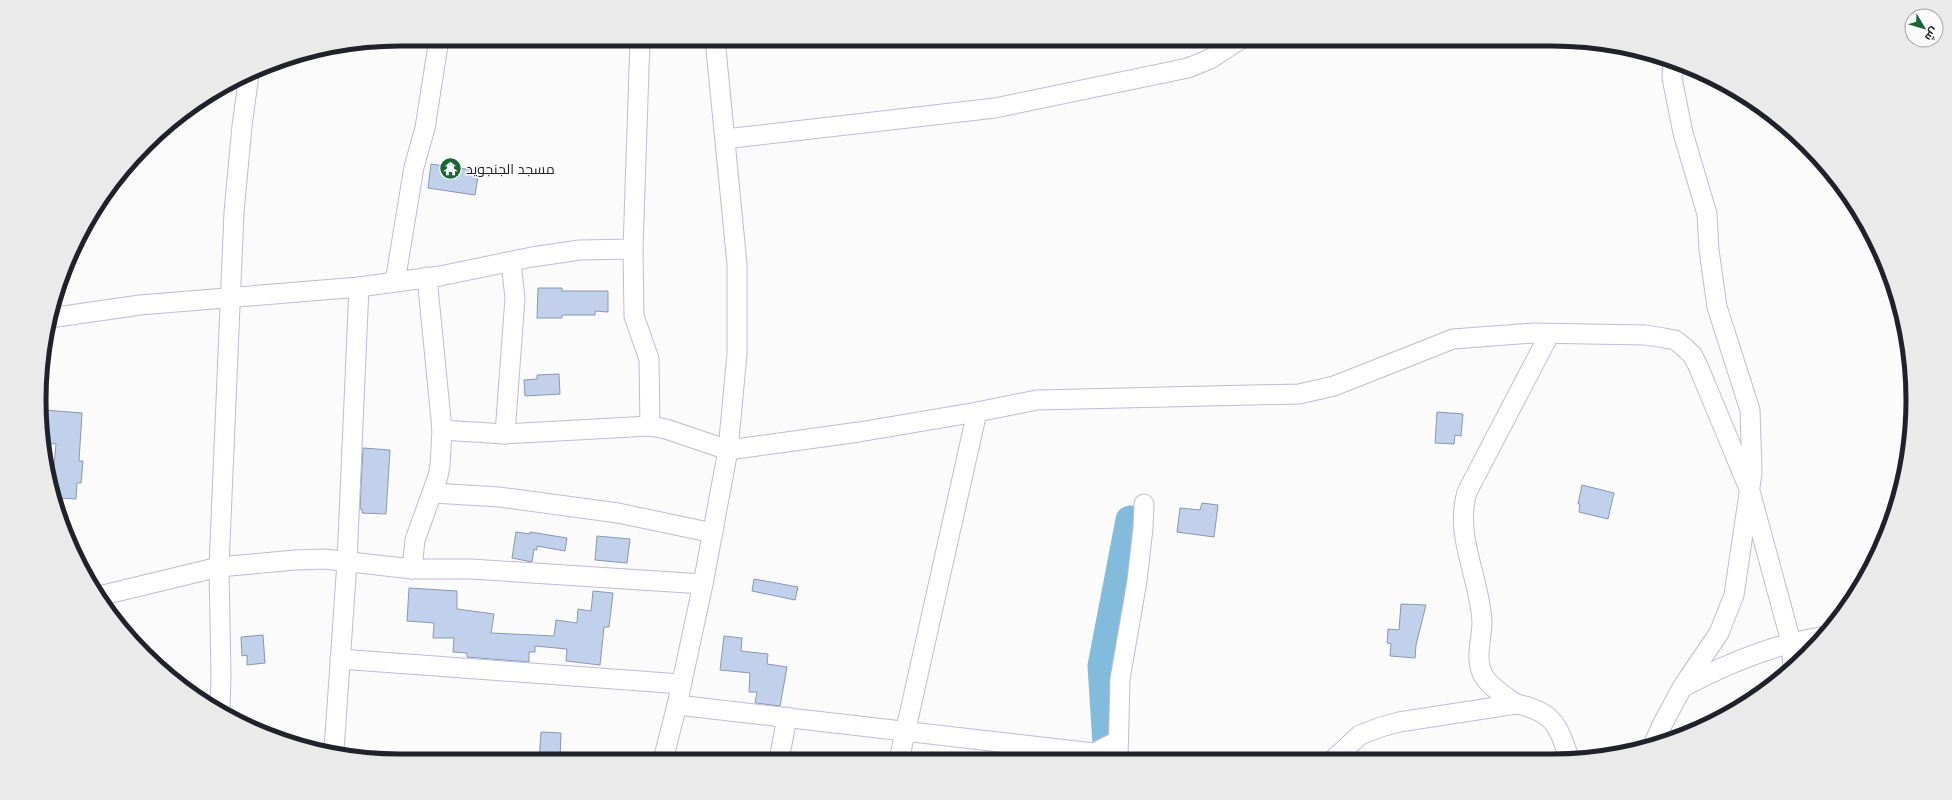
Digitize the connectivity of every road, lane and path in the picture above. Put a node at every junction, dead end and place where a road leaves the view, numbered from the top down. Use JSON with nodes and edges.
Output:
{"nodes":[{"id":1,"x":437,"y":46,"type":"edge"},
{"id":2,"x":640,"y":46,"type":"edge"},
{"id":3,"x":716,"y":46,"type":"edge"},
{"id":4,"x":1230,"y":46,"type":"edge"},
{"id":5,"x":1673,"y":68,"type":"edge"},
{"id":6,"x":248,"y":81,"type":"edge"},
{"id":7,"x":725,"y":139,"type":"junction"},
{"id":8,"x":633,"y":249,"type":"junction"},
{"id":9,"x":511,"y":262,"type":"junction"},
{"id":10,"x":427,"y":278,"type":"junction"},
{"id":11,"x":395,"y":282,"type":"junction"},
{"id":12,"x":359,"y":286,"type":"junction"},
{"id":13,"x":231,"y":297,"type":"junction"},
{"id":14,"x":56,"y":317,"type":"edge"},
{"id":15,"x":1549,"y":335,"type":"junction"},
{"id":16,"x":977,"y":412,"type":"junction"},
{"id":17,"x":650,"y":426,"type":"junction"},
{"id":18,"x":442,"y":430,"type":"junction"},
{"id":19,"x":505,"y":434,"type":"junction"},
{"id":20,"x":728,"y":450,"type":"junction"},
{"id":21,"x":1750,"y":491,"type":"junction"},
{"id":22,"x":433,"y":493,"type":"junction"},
{"id":23,"x":1144,"y":504,"type":"dead end"},
{"id":24,"x":713,"y":533,"type":"junction"},
{"id":25,"x":347,"y":562,"type":"junction"},
{"id":26,"x":219,"y":567,"type":"junction"},
{"id":27,"x":412,"y":569,"type":"junction"},
{"id":28,"x":703,"y":584,"type":"junction"},
{"id":29,"x":104,"y":595,"type":"edge"},
{"id":30,"x":1813,"y":638,"type":"edge"},
{"id":31,"x":1791,"y":642,"type":"junction"},
{"id":32,"x":340,"y":659,"type":"junction"},
{"id":33,"x":1792,"y":659,"type":"edge"},
{"id":34,"x":681,"y":684,"type":"junction"},
{"id":35,"x":1683,"y":686,"type":"junction"},
{"id":36,"x":1516,"y":704,"type":"junction"},
{"id":37,"x":220,"y":705,"type":"edge"},
{"id":38,"x":677,"y":705,"type":"junction"},
{"id":39,"x":787,"y":717,"type":"junction"},
{"id":40,"x":905,"y":731,"type":"junction"},
{"id":41,"x":1656,"y":738,"type":"edge"},
{"id":42,"x":334,"y":748,"type":"edge"},
{"id":43,"x":1118,"y":750,"type":"edge"},
{"id":44,"x":1567,"y":753,"type":"edge"},
{"id":45,"x":665,"y":754,"type":"edge"},
{"id":46,"x":780,"y":754,"type":"edge"},
{"id":47,"x":900,"y":754,"type":"edge"},
{"id":48,"x":1339,"y":754,"type":"edge"}],
"edges":[{"from":1,"to":11,"type":"street"},
{"from":2,"to":8,"type":"street"},
{"from":3,"to":7,"type":"street"},
{"from":4,"to":7,"type":"street"},
{"from":5,"to":21,"type":"street"},
{"from":6,"to":13,"type":"street"},
{"from":7,"to":20,"type":"street"},
{"from":8,"to":9,"type":"street"},
{"from":8,"to":17,"type":"street"},
{"from":9,"to":10,"type":"street"},
{"from":9,"to":19,"type":"street"},
{"from":10,"to":11,"type":"street"},
{"from":10,"to":18,"type":"street"},
{"from":11,"to":12,"type":"street"},
{"from":12,"to":13,"type":"street"},
{"from":12,"to":25,"type":"street"},
{"from":13,"to":14,"type":"street"},
{"from":13,"to":26,"type":"street"},
{"from":15,"to":16,"type":"street"},
{"from":15,"to":21,"type":"street"},
{"from":15,"to":36,"type":"street"},
{"from":16,"to":20,"type":"street"},
{"from":16,"to":40,"type":"street"},
{"from":17,"to":19,"type":"street"},
{"from":17,"to":20,"type":"street"},
{"from":18,"to":19,"type":"street"},
{"from":18,"to":22,"type":"street"},
{"from":20,"to":24,"type":"street"},
{"from":21,"to":31,"type":"street"},
{"from":21,"to":35,"type":"street"},
{"from":22,"to":24,"type":"street"},
{"from":22,"to":27,"type":"street"},
{"from":23,"to":43,"type":"street"},
{"from":24,"to":28,"type":"street"},
{"from":25,"to":26,"type":"street"},
{"from":25,"to":27,"type":"street"},
{"from":25,"to":32,"type":"street"},
{"from":26,"to":29,"type":"street"},
{"from":26,"to":37,"type":"street"},
{"from":27,"to":28,"type":"street"},
{"from":28,"to":34,"type":"street"},
{"from":30,"to":31,"type":"street"},
{"from":31,"to":33,"type":"street"},
{"from":31,"to":35,"type":"street"},
{"from":32,"to":34,"type":"street"},
{"from":32,"to":42,"type":"street"},
{"from":34,"to":38,"type":"street"},
{"from":35,"to":41,"type":"street"},
{"from":36,"to":44,"type":"street"},
{"from":36,"to":48,"type":"street"},
{"from":38,"to":39,"type":"street"},
{"from":38,"to":45,"type":"street"},
{"from":39,"to":40,"type":"street"},
{"from":39,"to":46,"type":"street"},
{"from":40,"to":43,"type":"street"},
{"from":40,"to":47,"type":"street"}]}
